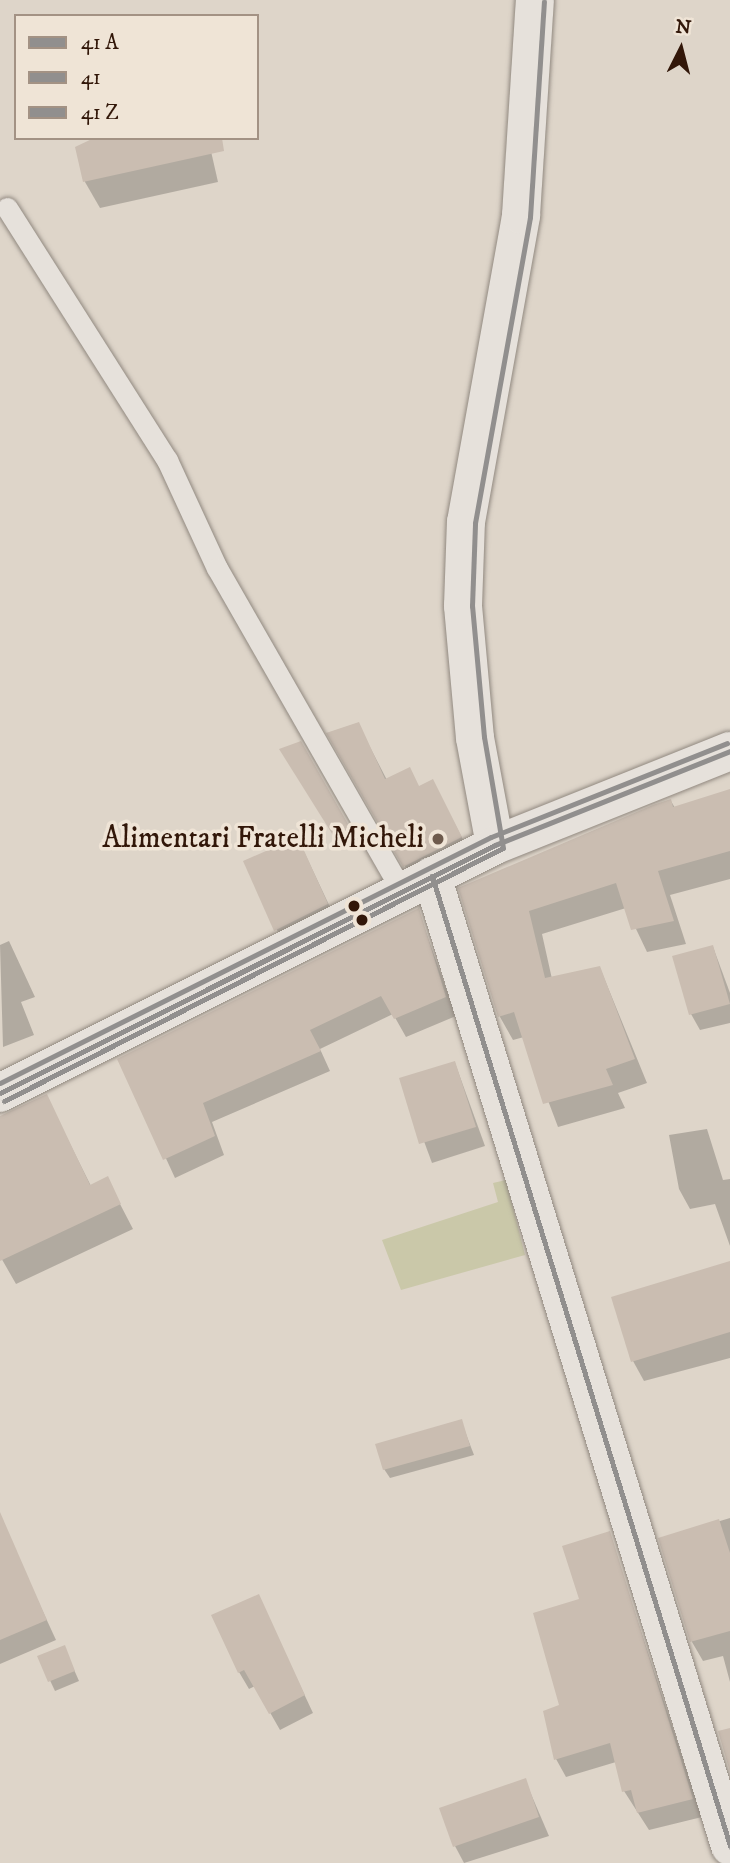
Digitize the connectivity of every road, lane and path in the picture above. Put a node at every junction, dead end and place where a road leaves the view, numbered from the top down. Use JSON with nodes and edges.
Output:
{"nodes":[{"id":1,"x":535,"y":0,"type":"edge"},
{"id":2,"x":8,"y":208,"type":"dead end"},
{"id":3,"x":730,"y":751,"type":"edge"},
{"id":4,"x":495,"y":845,"type":"junction"},
{"id":5,"x":417,"y":884,"type":"junction"},
{"id":6,"x":0,"y":1093,"type":"edge"},
{"id":7,"x":730,"y":1846,"type":"edge"}],
"edges":[{"from":1,"to":4,"type":"street"},
{"from":2,"to":5,"type":"lane"},
{"from":3,"to":4,"type":"street"},
{"from":4,"to":5,"type":"street"},
{"from":5,"to":6,"type":"street"},
{"from":5,"to":7,"type":"street"}]}
